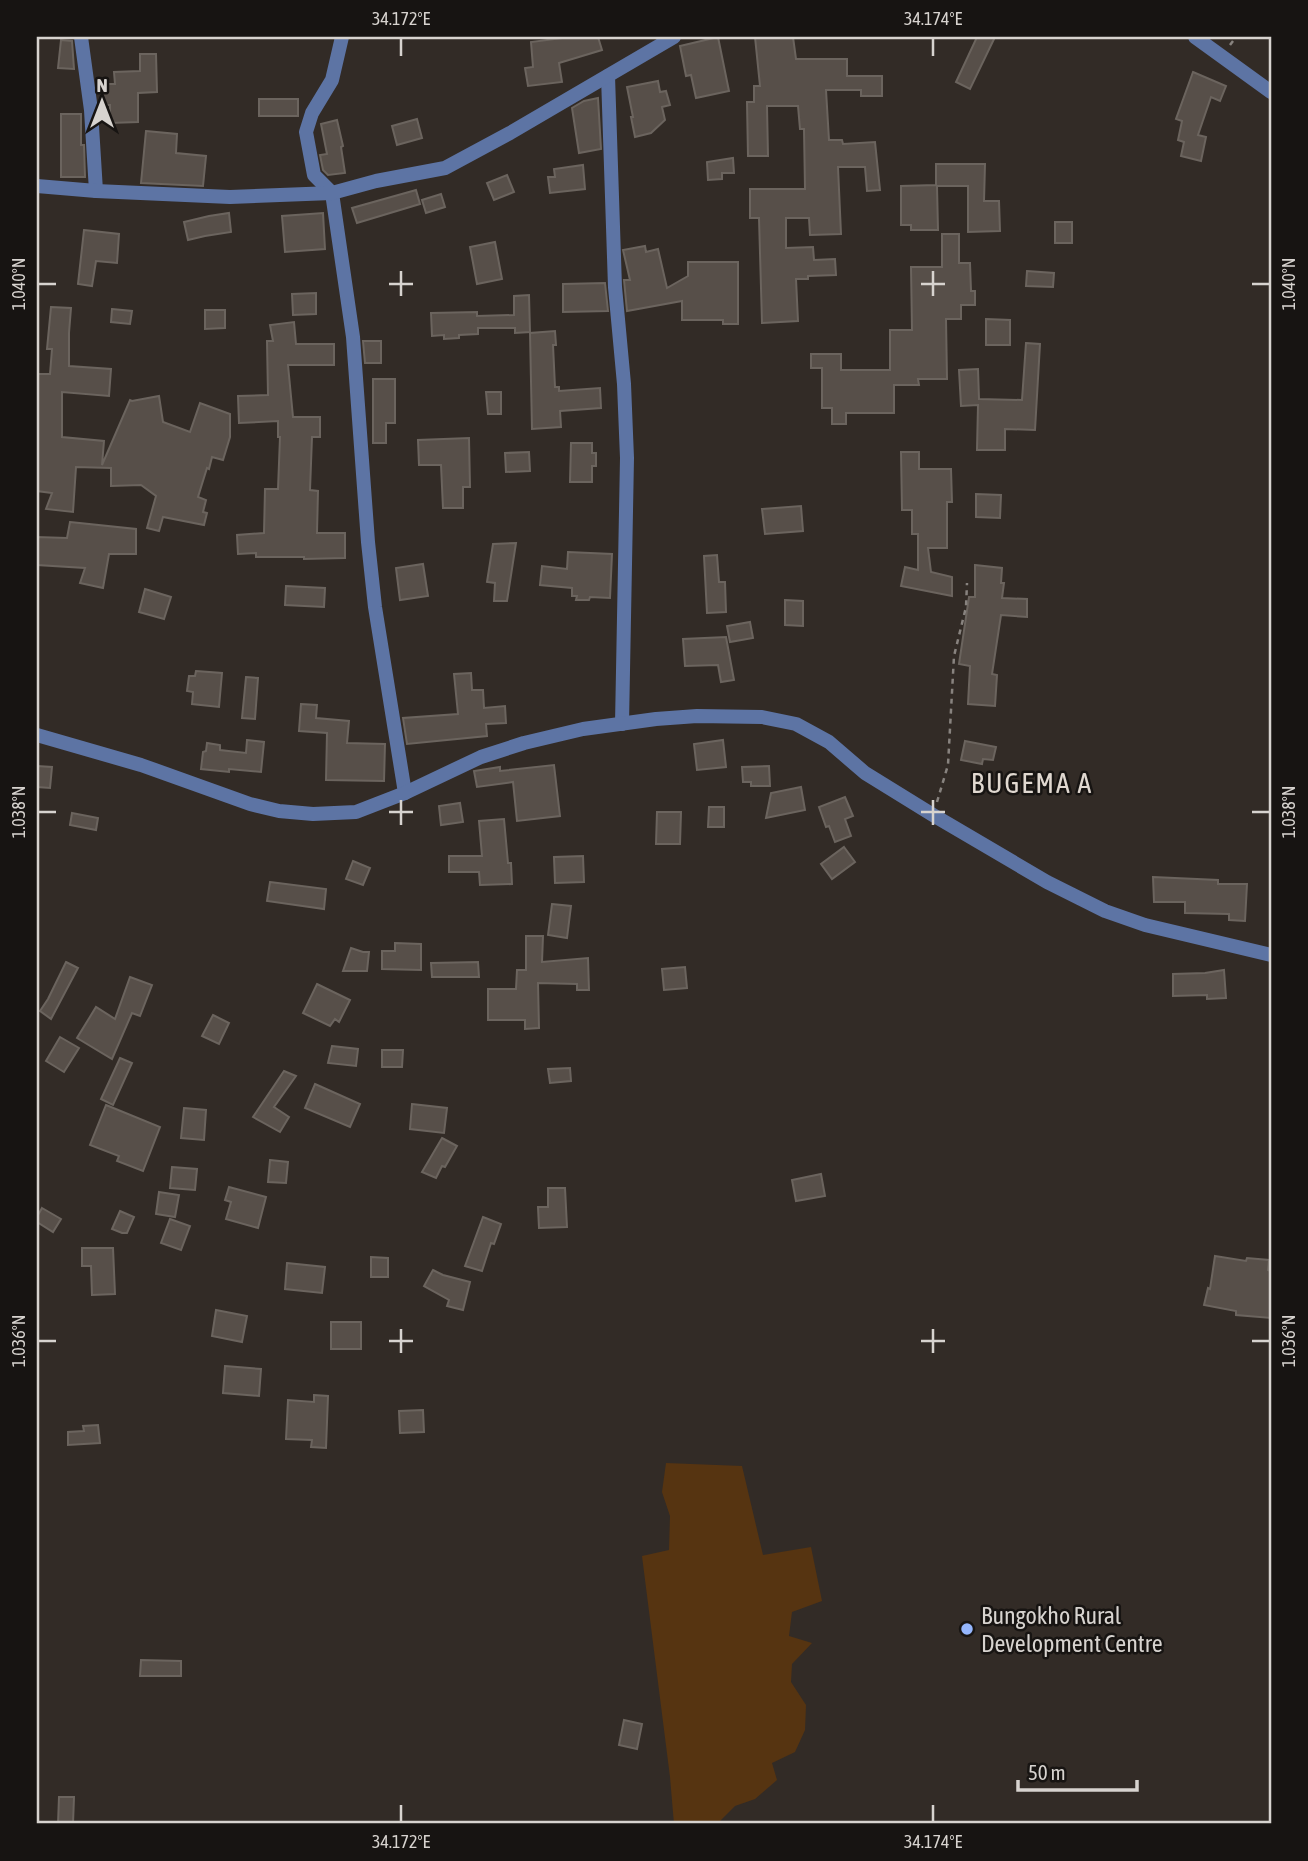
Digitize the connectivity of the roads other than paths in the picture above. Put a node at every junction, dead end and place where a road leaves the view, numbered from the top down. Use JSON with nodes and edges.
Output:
{"nodes":[{"id":1,"x":81,"y":37,"type":"edge"},
{"id":2,"x":342,"y":37,"type":"edge"},
{"id":3,"x":674,"y":37,"type":"edge"},
{"id":4,"x":1195,"y":37,"type":"edge"},
{"id":5,"x":608,"y":76,"type":"junction"},
{"id":6,"x":1271,"y":92,"type":"edge"},
{"id":7,"x":37,"y":186,"type":"edge"},
{"id":8,"x":96,"y":191,"type":"junction"},
{"id":9,"x":332,"y":193,"type":"junction"},
{"id":10,"x":622,"y":724,"type":"junction"},
{"id":11,"x":37,"y":735,"type":"edge"},
{"id":12,"x":405,"y":793,"type":"junction"},
{"id":13,"x":1271,"y":955,"type":"edge"}],
"edges":[{"from":1,"to":8,"type":"street"},
{"from":2,"to":9,"type":"street"},
{"from":3,"to":5,"type":"street"},
{"from":4,"to":6,"type":"street"},
{"from":5,"to":9,"type":"street"},
{"from":5,"to":10,"type":"street"},
{"from":7,"to":8,"type":"street"},
{"from":8,"to":9,"type":"street"},
{"from":9,"to":12,"type":"street"},
{"from":10,"to":12,"type":"street"},
{"from":10,"to":13,"type":"street"},
{"from":11,"to":12,"type":"street"}]}
